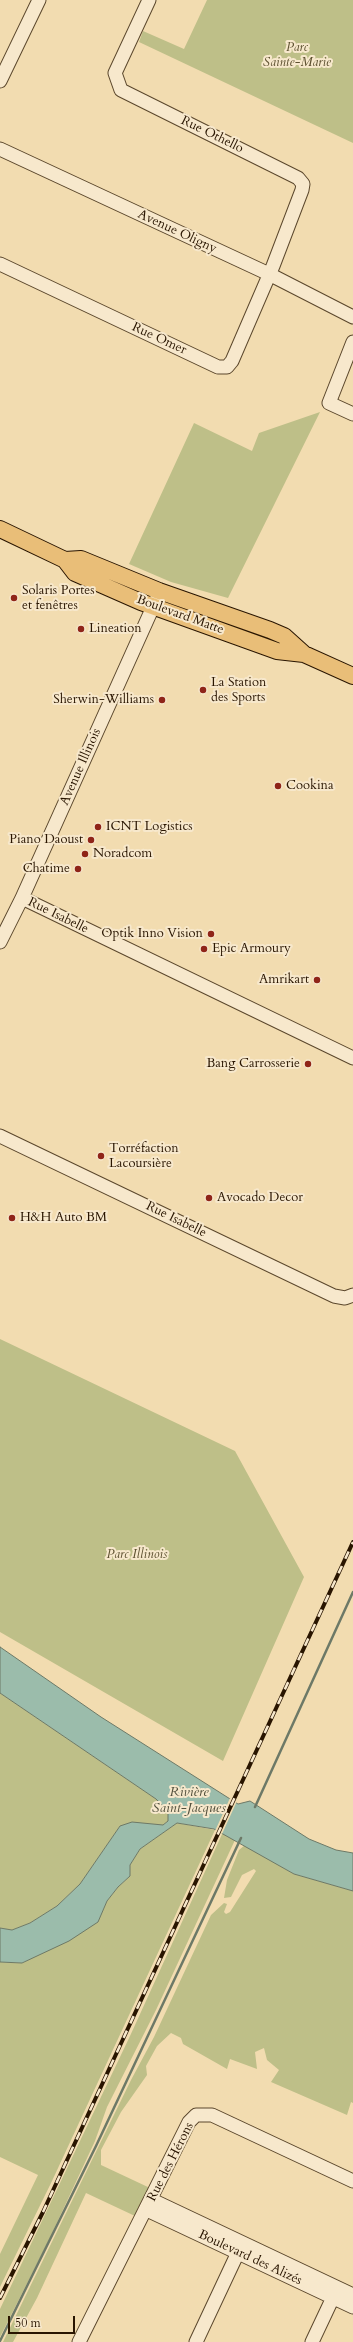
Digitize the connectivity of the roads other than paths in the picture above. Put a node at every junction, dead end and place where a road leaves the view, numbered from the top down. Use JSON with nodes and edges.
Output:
{"nodes":[{"id":1,"x":39,"y":0,"type":"edge"},
{"id":2,"x":149,"y":0,"type":"edge"},
{"id":3,"x":0,"y":81,"type":"edge"},
{"id":4,"x":0,"y":149,"type":"edge"},
{"id":5,"x":0,"y":264,"type":"edge"},
{"id":6,"x":269,"y":274,"type":"junction"},
{"id":7,"x":353,"y":317,"type":"edge"},
{"id":8,"x":353,"y":342,"type":"edge"},
{"id":9,"x":353,"y":414,"type":"edge"},
{"id":10,"x":0,"y":529,"type":"edge"},
{"id":11,"x":65,"y":560,"type":"junction"},
{"id":12,"x":159,"y":591,"type":"junction"},
{"id":13,"x":153,"y":606,"type":"junction"},
{"id":14,"x":304,"y":654,"type":"junction"},
{"id":15,"x":353,"y":676,"type":"edge"},
{"id":16,"x":22,"y":898,"type":"junction"},
{"id":17,"x":0,"y":942,"type":"edge"},
{"id":18,"x":353,"y":1058,"type":"edge"},
{"id":19,"x":0,"y":1136,"type":"edge"},
{"id":20,"x":353,"y":1295,"type":"edge"},
{"id":21,"x":353,"y":2182,"type":"edge"},
{"id":22,"x":149,"y":2205,"type":"junction"},
{"id":23,"x":240,"y":2248,"type":"junction"},
{"id":24,"x":336,"y":2293,"type":"junction"},
{"id":25,"x":353,"y":2295,"type":"edge"},
{"id":26,"x":353,"y":2307,"type":"edge"},
{"id":27,"x":79,"y":2342,"type":"edge"},
{"id":28,"x":196,"y":2342,"type":"edge"},
{"id":29,"x":312,"y":2342,"type":"edge"}],
"edges":[{"from":1,"to":3,"type":"street"},
{"from":2,"to":6,"type":"street","name":"Rue Othello"},
{"from":4,"to":6,"type":"street","name":"Avenue Oligny"},
{"from":5,"to":6,"type":"street","name":"Rue Omer"},
{"from":6,"to":7,"type":"street","name":"Avenue Oligny"},
{"from":8,"to":9,"type":"street"},
{"from":10,"to":11,"type":"main road","name":"Boulevard Matte"},
{"from":11,"to":12,"type":"main road","name":"Boulevard Matte"},
{"from":11,"to":13,"type":"main road","name":"Boulevard Matte"},
{"from":12,"to":13,"type":"street","name":"Avenue Illinois"},
{"from":12,"to":14,"type":"main road","name":"Boulevard Matte"},
{"from":13,"to":14,"type":"main road","name":"Boulevard Matte"},
{"from":13,"to":16,"type":"street","name":"Avenue Illinois"},
{"from":14,"to":15,"type":"main road","name":"Boulevard Matte"},
{"from":16,"to":17,"type":"street","name":"Avenue Illinois"},
{"from":16,"to":18,"type":"street","name":"Rue Isabelle"},
{"from":19,"to":20,"type":"street","name":"Rue Isabelle"},
{"from":21,"to":22,"type":"street","name":"Rue des Hérons"},
{"from":22,"to":23,"type":"street","name":"Boulevard des Alizés"},
{"from":22,"to":27,"type":"street","name":"Rue des Hérons"},
{"from":23,"to":24,"type":"street","name":"Boulevard des Alizés"},
{"from":23,"to":28,"type":"street"},
{"from":24,"to":25,"type":"street","name":"Boulevard des Alizés"},
{"from":24,"to":26,"type":"street","name":"Boulevard des Alizés"},
{"from":24,"to":29,"type":"street"}]}
